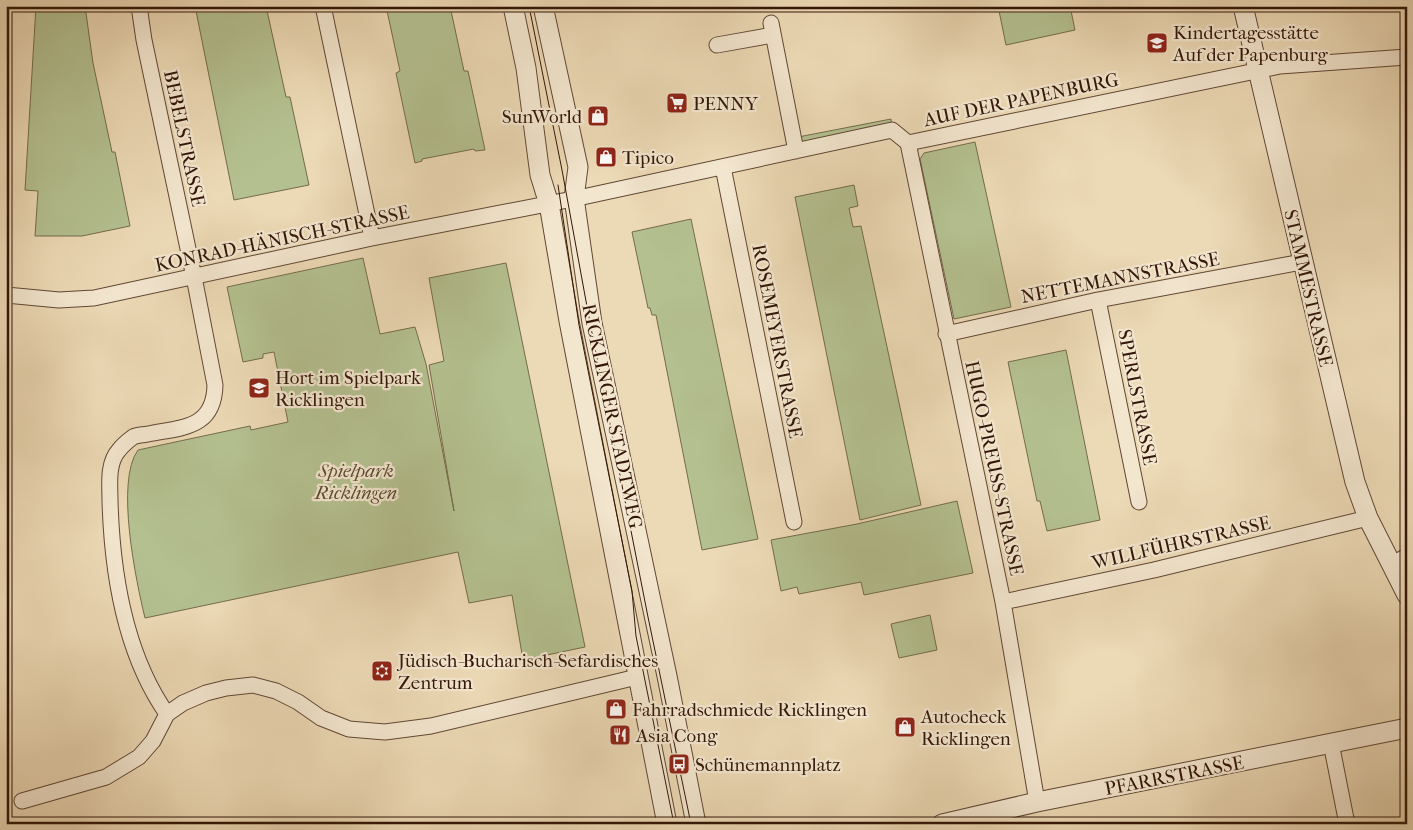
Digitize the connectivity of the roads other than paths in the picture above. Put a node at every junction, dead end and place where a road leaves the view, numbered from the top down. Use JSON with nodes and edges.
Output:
{"nodes":[{"id":1,"x":139,"y":6,"type":"edge"},
{"id":2,"x":323,"y":6,"type":"edge"},
{"id":3,"x":513,"y":6,"type":"edge"},
{"id":4,"x":543,"y":6,"type":"edge"},
{"id":5,"x":1243,"y":6,"type":"edge"},
{"id":6,"x":716,"y":45,"type":"dead end"},
{"id":7,"x":1407,"y":58,"type":"edge"},
{"id":8,"x":1258,"y":70,"type":"junction"},
{"id":9,"x":908,"y":143,"type":"junction"},
{"id":10,"x":796,"y":151,"type":"junction"},
{"id":11,"x":723,"y":167,"type":"junction"},
{"id":12,"x":563,"y":201,"type":"junction"},
{"id":13,"x":372,"y":238,"type":"junction"},
{"id":14,"x":1302,"y":262,"type":"junction"},
{"id":15,"x":194,"y":277,"type":"junction"},
{"id":16,"x":6,"y":295,"type":"edge"},
{"id":17,"x":1098,"y":300,"type":"junction"},
{"id":18,"x":946,"y":334,"type":"junction"},
{"id":19,"x":1139,"y":502,"type":"dead end"},
{"id":20,"x":1368,"y":518,"type":"junction"},
{"id":21,"x":794,"y":522,"type":"dead end"},
{"id":22,"x":1399,"y":561,"type":"edge"},
{"id":23,"x":1407,"y":595,"type":"edge"},
{"id":24,"x":1003,"y":602,"type":"junction"},
{"id":25,"x":637,"y":677,"type":"junction"},
{"id":26,"x":167,"y":714,"type":"junction"},
{"id":27,"x":1407,"y":728,"type":"edge"},
{"id":28,"x":1331,"y":743,"type":"junction"},
{"id":29,"x":22,"y":801,"type":"dead end"},
{"id":30,"x":1037,"y":802,"type":"junction"},
{"id":31,"x":667,"y":824,"type":"edge"},
{"id":32,"x":696,"y":824,"type":"edge"},
{"id":33,"x":942,"y":824,"type":"edge"},
{"id":34,"x":1347,"y":824,"type":"edge"}],
"edges":[{"from":1,"to":15,"type":"street","name":"BEBELSTRASSE"},
{"from":2,"to":13,"type":"street"},
{"from":3,"to":12,"type":"street","name":"RICKLINGER STADTWEG"},
{"from":4,"to":12,"type":"street","name":"RICKLINGER STADTWEG"},
{"from":5,"to":8,"type":"street","name":"STAMMESTRASSE"},
{"from":6,"to":10,"type":"street"},
{"from":7,"to":8,"type":"street","name":"AUF DER PAPENBURG"},
{"from":8,"to":9,"type":"street","name":"AUF DER PAPENBURG"},
{"from":8,"to":14,"type":"street","name":"STAMMESTRASSE"},
{"from":9,"to":10,"type":"street","name":"AUF DER PAPENBURG"},
{"from":9,"to":18,"type":"street","name":"HUGO-PREUSS-STRASSE"},
{"from":10,"to":11,"type":"street","name":"AUF DER PAPENBURG"},
{"from":11,"to":12,"type":"street","name":"AUF DER PAPENBURG"},
{"from":11,"to":21,"type":"street","name":"ROSEMEYERSTRASSE"},
{"from":12,"to":13,"type":"street","name":"KONRAD-HÄNISCH-STRASSE"},
{"from":12,"to":25,"type":"street","name":"RICKLINGER STADTWEG"},
{"from":12,"to":32,"type":"street","name":"RICKLINGER STADTWEG"},
{"from":13,"to":15,"type":"street","name":"KONRAD-HÄNISCH-STRASSE"},
{"from":14,"to":17,"type":"street","name":"NETTEMANNSTRASSE"},
{"from":14,"to":20,"type":"street","name":"STAMMESTRASSE"},
{"from":15,"to":16,"type":"street","name":"KONRAD-HÄNISCH-STRASSE"},
{"from":15,"to":26,"type":"street","name":"BEBELSTRASSE"},
{"from":17,"to":18,"type":"street","name":"NETTEMANNSTRASSE"},
{"from":17,"to":19,"type":"street","name":"SPERLSTRASSE"},
{"from":18,"to":24,"type":"street","name":"HUGO-PREUSS-STRASSE"},
{"from":20,"to":22,"type":"street","name":"STAMMESTRASSE"},
{"from":20,"to":24,"type":"street","name":"WILLFÜHRSTRASSE"},
{"from":22,"to":23,"type":"street","name":"STAMMESTRASSE"},
{"from":24,"to":30,"type":"street","name":"HUGO-PREUSS-STRASSE"},
{"from":25,"to":26,"type":"street"},
{"from":25,"to":31,"type":"street","name":"RICKLINGER STADTWEG"},
{"from":26,"to":29,"type":"street"},
{"from":27,"to":28,"type":"street","name":"PFARRSTRASSE"},
{"from":28,"to":30,"type":"street","name":"PFARRSTRASSE"},
{"from":28,"to":34,"type":"street"},
{"from":30,"to":33,"type":"street","name":"PFARRSTRASSE"}]}
